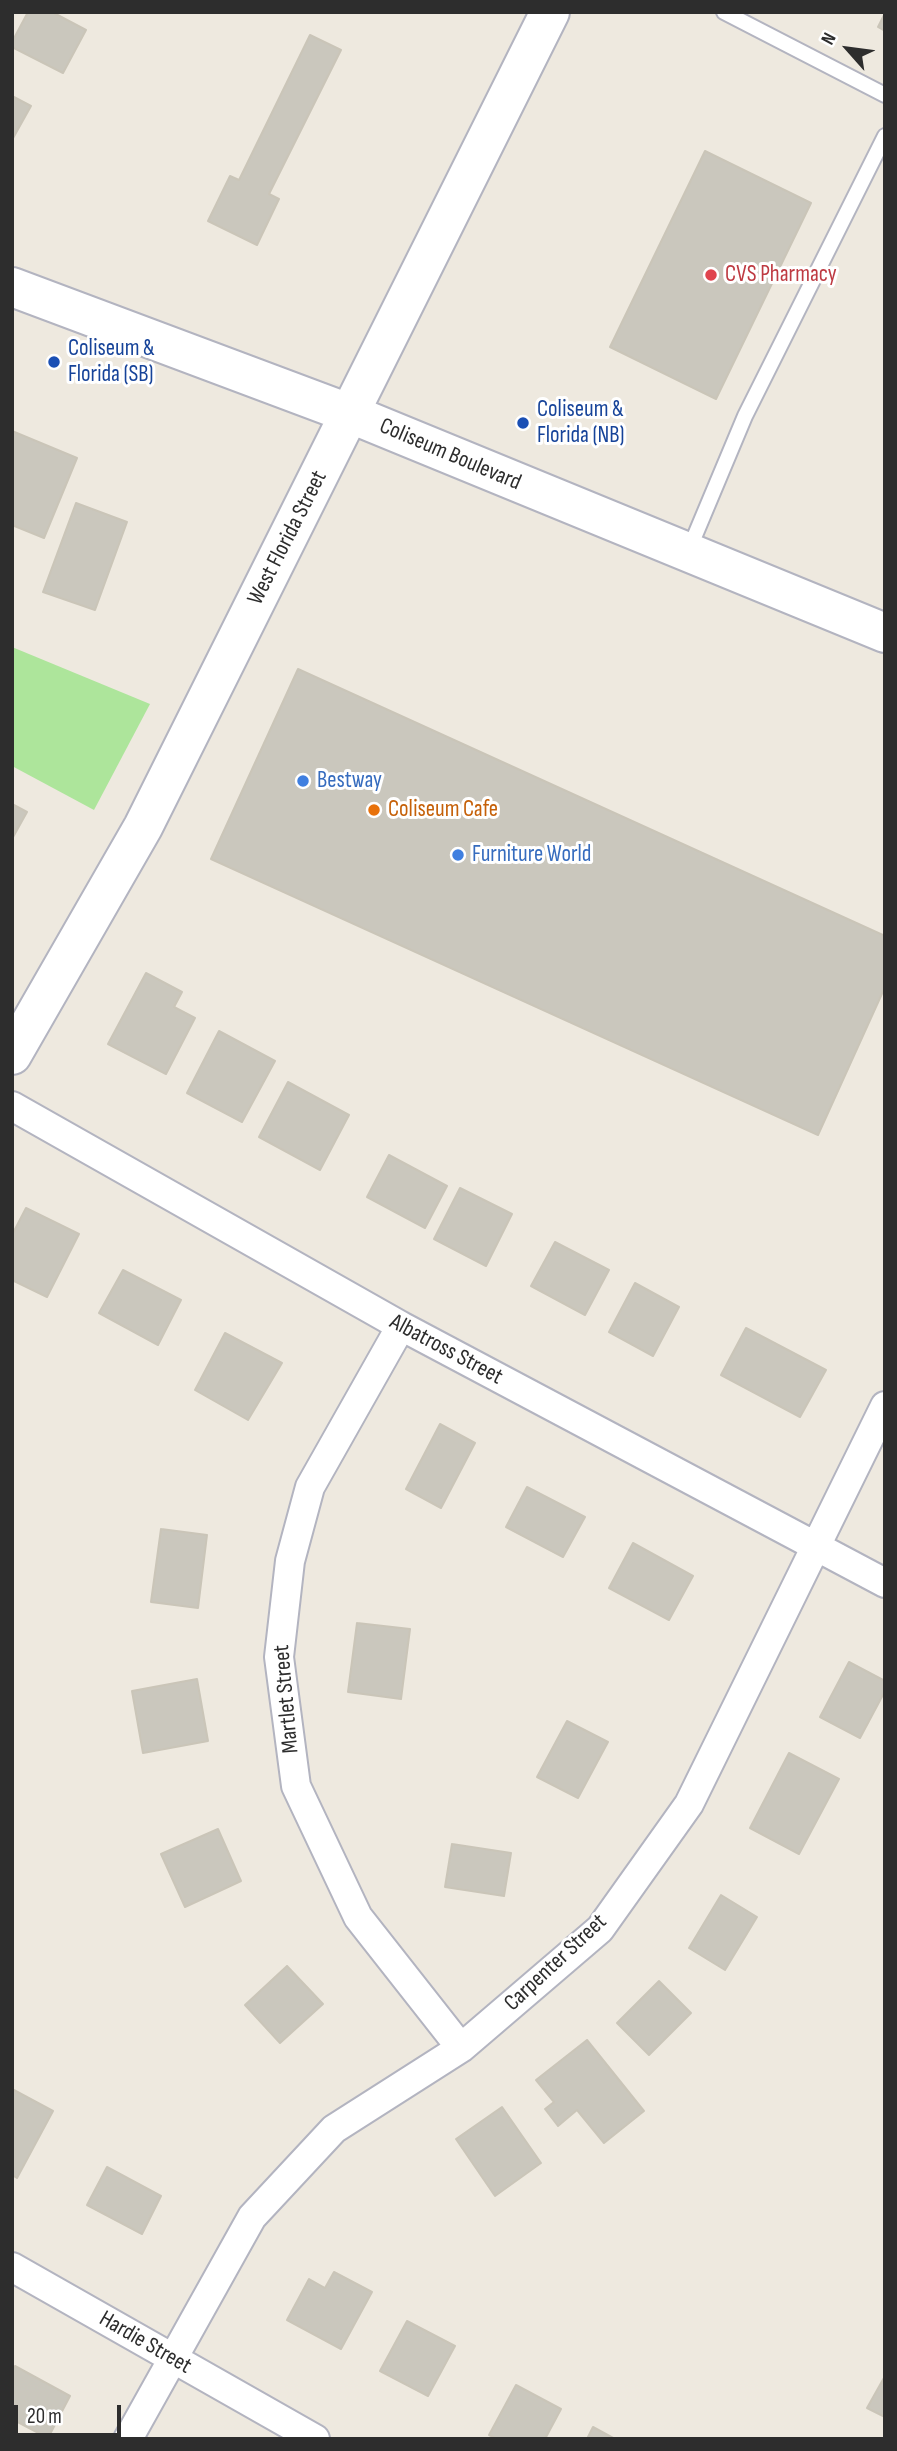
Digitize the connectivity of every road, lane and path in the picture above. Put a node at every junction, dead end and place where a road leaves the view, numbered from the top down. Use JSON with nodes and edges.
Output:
{"nodes":[{"id":1,"x":550,"y":12,"type":"edge"},
{"id":2,"x":724,"y":12,"type":"edge"},
{"id":3,"x":885,"y":95,"type":"edge"},
{"id":4,"x":885,"y":135,"type":"edge"},
{"id":5,"x":12,"y":287,"type":"edge"},
{"id":6,"x":351,"y":414,"type":"junction"},
{"id":7,"x":687,"y":554,"type":"junction"},
{"id":8,"x":885,"y":633,"type":"edge"},
{"id":9,"x":12,"y":1055,"type":"edge"},
{"id":10,"x":12,"y":1106,"type":"edge"},
{"id":11,"x":401,"y":1326,"type":"junction"},
{"id":12,"x":885,"y":1406,"type":"edge"},
{"id":13,"x":814,"y":1546,"type":"junction"},
{"id":14,"x":885,"y":1583,"type":"edge"},
{"id":15,"x":461,"y":2049,"type":"junction"},
{"id":16,"x":12,"y":2267,"type":"edge"},
{"id":17,"x":174,"y":2359,"type":"junction"},
{"id":18,"x":128,"y":2439,"type":"edge"},
{"id":19,"x":315,"y":2439,"type":"edge"}],
"edges":[{"from":1,"to":6,"type":"main road","name":"West Florida Street"},
{"from":2,"to":3,"type":"lane"},
{"from":4,"to":7,"type":"lane"},
{"from":5,"to":6,"type":"main road","name":"Coliseum Boulevard"},
{"from":6,"to":7,"type":"main road","name":"Coliseum Boulevard"},
{"from":6,"to":9,"type":"main road","name":"West Florida Street"},
{"from":7,"to":8,"type":"main road","name":"Coliseum Boulevard"},
{"from":10,"to":11,"type":"street","name":"Albatross Street"},
{"from":11,"to":13,"type":"street","name":"Albatross Street"},
{"from":11,"to":15,"type":"street","name":"Martlet Street"},
{"from":12,"to":13,"type":"street","name":"Carpenter Street"},
{"from":13,"to":14,"type":"street","name":"Albatross Street"},
{"from":13,"to":15,"type":"street","name":"Carpenter Street"},
{"from":15,"to":17,"type":"street","name":"Carpenter Street"},
{"from":16,"to":17,"type":"street","name":"Hardie Street"},
{"from":17,"to":18,"type":"street","name":"Carpenter Street"},
{"from":17,"to":19,"type":"street","name":"Hardie Street"}]}
